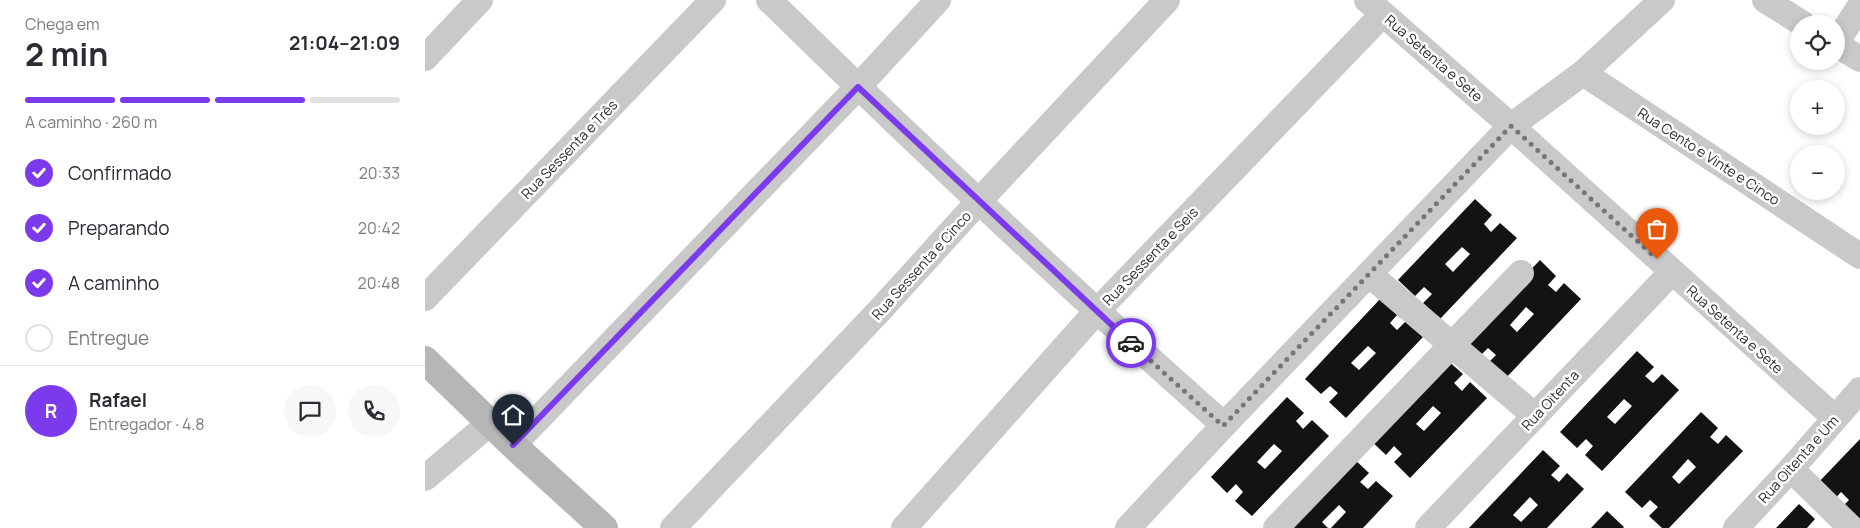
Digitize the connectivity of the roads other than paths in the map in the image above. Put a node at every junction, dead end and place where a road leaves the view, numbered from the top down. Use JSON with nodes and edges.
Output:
{"nodes":[{"id":1,"x":480,"y":0,"type":"edge"},
{"id":2,"x":713,"y":0,"type":"edge"},
{"id":3,"x":769,"y":0,"type":"edge"},
{"id":4,"x":938,"y":0,"type":"edge"},
{"id":5,"x":1167,"y":0,"type":"edge"},
{"id":6,"x":1662,"y":0,"type":"edge"},
{"id":7,"x":1765,"y":0,"type":"edge"},
{"id":8,"x":1860,"y":6,"type":"edge"},
{"id":9,"x":1375,"y":7,"type":"edge"},
{"id":10,"x":1790,"y":16,"type":"edge"},
{"id":11,"x":1845,"y":30,"type":"edge"},
{"id":12,"x":1845,"y":50,"type":"edge"},
{"id":13,"x":425,"y":58,"type":"edge"},
{"id":14,"x":1860,"y":59,"type":"edge"},
{"id":15,"x":1583,"y":73,"type":"junction"},
{"id":16,"x":858,"y":87,"type":"junction"},
{"id":17,"x":1511,"y":126,"type":"junction"},
{"id":18,"x":979,"y":201,"type":"junction"},
{"id":19,"x":1860,"y":256,"type":"edge"},
{"id":20,"x":1672,"y":272,"type":"junction"},
{"id":21,"x":1521,"y":273,"type":"dead end"},
{"id":22,"x":1369,"y":274,"type":"junction"},
{"id":23,"x":425,"y":298,"type":"edge"},
{"id":24,"x":1096,"y":312,"type":"junction"},
{"id":25,"x":1452,"y":346,"type":"junction"},
{"id":26,"x":429,"y":370,"type":"edge"},
{"id":27,"x":1860,"y":390,"type":"edge"},
{"id":28,"x":1535,"y":416,"type":"junction"},
{"id":29,"x":1835,"y":418,"type":"junction"},
{"id":30,"x":490,"y":423,"type":"junction"},
{"id":31,"x":1223,"y":426,"type":"junction"},
{"id":32,"x":513,"y":445,"type":"junction"},
{"id":33,"x":1791,"y":469,"type":"junction"},
{"id":34,"x":425,"y":478,"type":"edge"},
{"id":35,"x":1435,"y":525,"type":"edge"},
{"id":36,"x":604,"y":528,"type":"edge"},
{"id":37,"x":673,"y":528,"type":"edge"},
{"id":38,"x":904,"y":528,"type":"edge"},
{"id":39,"x":1128,"y":528,"type":"edge"},
{"id":40,"x":1276,"y":528,"type":"edge"},
{"id":41,"x":1736,"y":528,"type":"edge"},
{"id":42,"x":1851,"y":528,"type":"edge"}],
"edges":[{"from":1,"to":13,"type":"street"},
{"from":2,"to":23,"type":"street","name":"Rua Sessenta e Três"},
{"from":3,"to":16,"type":"street"},
{"from":4,"to":16,"type":"street"},
{"from":5,"to":18,"type":"street","name":"Rua Sessenta e Cinco"},
{"from":6,"to":15,"type":"street"},
{"from":7,"to":10,"type":"street"},
{"from":8,"to":11,"type":"street"},
{"from":9,"to":17,"type":"street","name":"Rua Setenta e Sete"},
{"from":9,"to":24,"type":"street","name":"Rua Sessenta e Seis"},
{"from":12,"to":14,"type":"street"},
{"from":15,"to":17,"type":"street"},
{"from":15,"to":19,"type":"street","name":"Rua Cento e Vinte e Cinco"},
{"from":16,"to":18,"type":"street"},
{"from":16,"to":32,"type":"street"},
{"from":17,"to":20,"type":"street","name":"Rua Setenta e Sete"},
{"from":17,"to":22,"type":"street"},
{"from":18,"to":24,"type":"street"},
{"from":18,"to":37,"type":"street","name":"Rua Sessenta e Cinco"},
{"from":20,"to":28,"type":"street","name":"Rua Oitenta"},
{"from":20,"to":29,"type":"street","name":"Rua Setenta e Sete"},
{"from":21,"to":25,"type":"street"},
{"from":22,"to":25,"type":"street"},
{"from":22,"to":31,"type":"street"},
{"from":24,"to":31,"type":"street"},
{"from":24,"to":38,"type":"street","name":"Rua Sessenta e Seis"},
{"from":25,"to":28,"type":"street"},
{"from":25,"to":40,"type":"street"},
{"from":26,"to":30,"type":"main road"},
{"from":27,"to":29,"type":"street","name":"Rua Oitenta e Um"},
{"from":28,"to":35,"type":"street","name":"Rua Oitenta"},
{"from":29,"to":33,"type":"street","name":"Rua Oitenta e Um"},
{"from":30,"to":32,"type":"main road"},
{"from":30,"to":34,"type":"street"},
{"from":31,"to":39,"type":"street"},
{"from":32,"to":36,"type":"main road"},
{"from":33,"to":41,"type":"street","name":"Rua Oitenta e Um"},
{"from":33,"to":42,"type":"street"}]}
